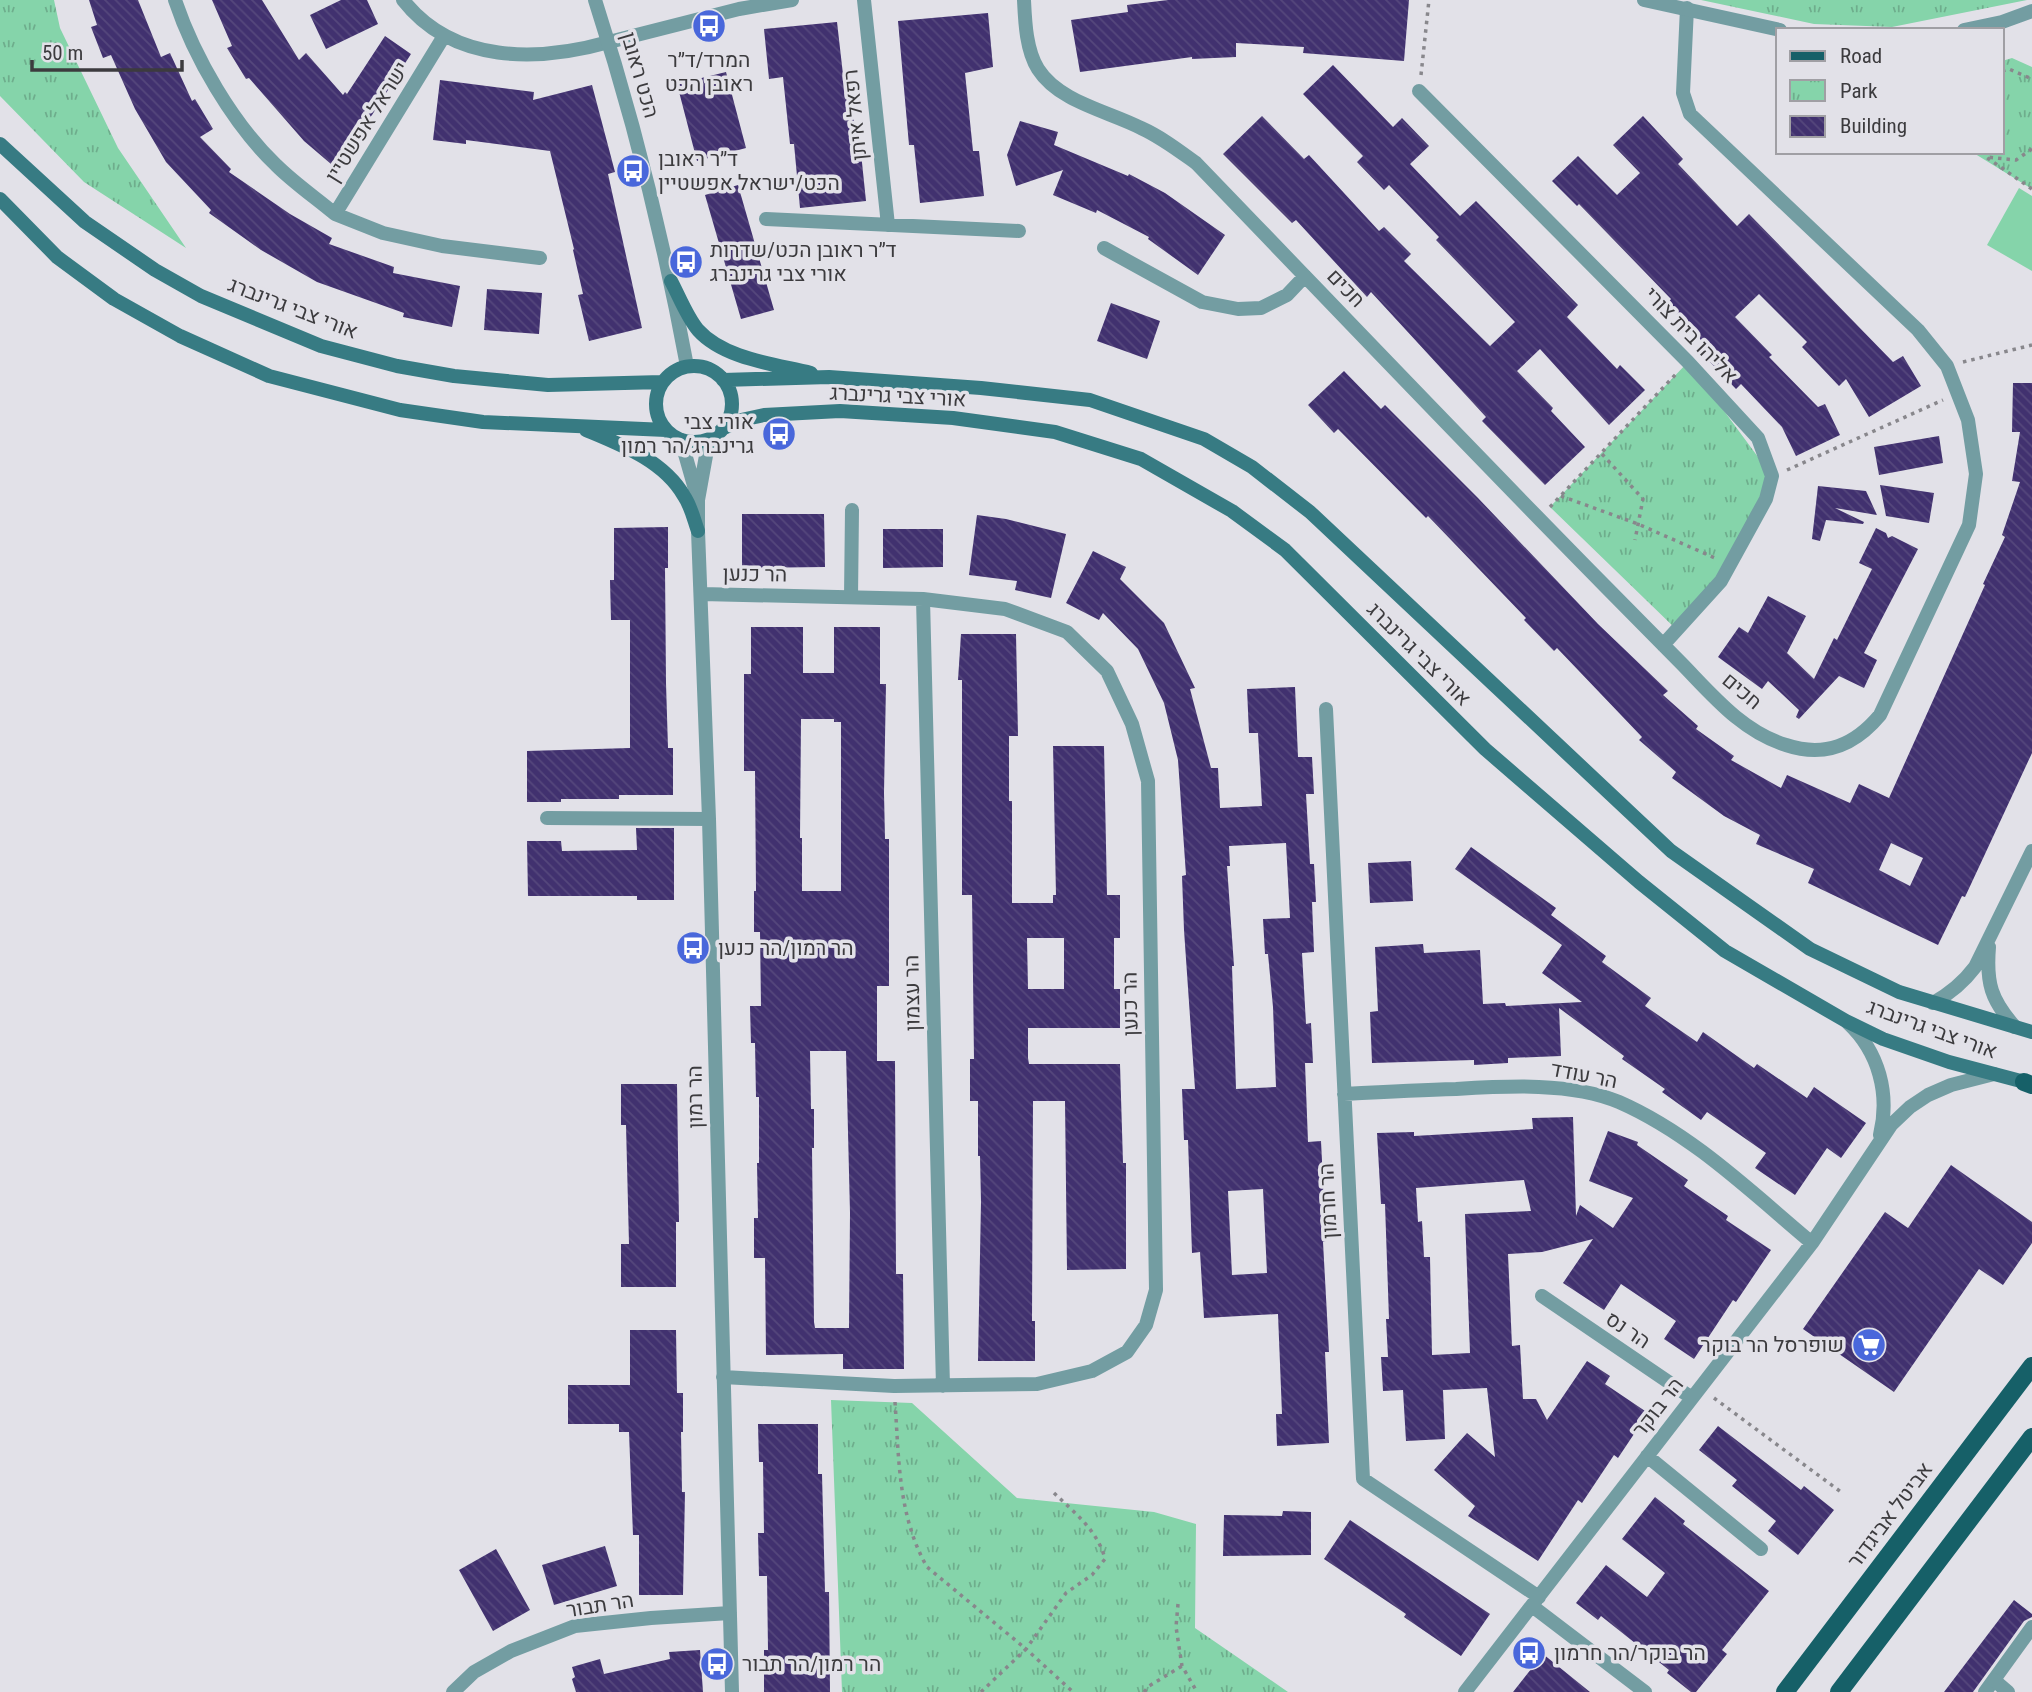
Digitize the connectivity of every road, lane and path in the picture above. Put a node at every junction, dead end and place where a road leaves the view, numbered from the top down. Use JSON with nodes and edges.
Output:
{"nodes":[{"id":1,"x":175,"y":0,"type":"edge"},
{"id":2,"x":403,"y":0,"type":"edge"},
{"id":3,"x":595,"y":0,"type":"edge"},
{"id":4,"x":792,"y":0,"type":"edge"},
{"id":5,"x":864,"y":0,"type":"edge"},
{"id":6,"x":1024,"y":0,"type":"edge"},
{"id":7,"x":1429,"y":0,"type":"edge"},
{"id":8,"x":1644,"y":0,"type":"edge"},
{"id":9,"x":1687,"y":8,"type":"junction"},
{"id":10,"x":2032,"y":11,"type":"edge"},
{"id":11,"x":1974,"y":28,"type":"edge"},
{"id":12,"x":1776,"y":29,"type":"edge"},
{"id":13,"x":444,"y":36,"type":"junction"},
{"id":14,"x":609,"y":42,"type":"junction"},
{"id":15,"x":2004,"y":71,"type":"edge"},
{"id":16,"x":2032,"y":79,"type":"edge"},
{"id":17,"x":1419,"y":91,"type":"joint"},
{"id":18,"x":0,"y":144,"type":"edge"},
{"id":19,"x":2032,"y":149,"type":"edge"},
{"id":20,"x":1986,"y":155,"type":"edge"},
{"id":21,"x":2032,"y":189,"type":"edge"},
{"id":22,"x":0,"y":200,"type":"edge"},
{"id":23,"x":335,"y":214,"type":"junction"},
{"id":24,"x":765,"y":219,"type":"dead end"},
{"id":25,"x":888,"y":225,"type":"junction"},
{"id":26,"x":1019,"y":231,"type":"dead end"},
{"id":27,"x":1104,"y":248,"type":"dead end"},
{"id":28,"x":540,"y":258,"type":"dead end"},
{"id":29,"x":1305,"y":276,"type":"junction"},
{"id":30,"x":671,"y":281,"type":"junction"},
{"id":31,"x":2032,"y":345,"type":"edge"},
{"id":32,"x":1688,"y":362,"type":"junction"},
{"id":33,"x":687,"y":366,"type":"junction"},
{"id":34,"x":1947,"y":366,"type":"junction"},
{"id":35,"x":830,"y":377,"type":"junction"},
{"id":36,"x":723,"y":380,"type":"junction"},
{"id":37,"x":662,"y":382,"type":"junction"},
{"id":38,"x":1958,"y":394,"type":"junction"},
{"id":39,"x":579,"y":427,"type":"junction"},
{"id":40,"x":724,"y":428,"type":"junction"},
{"id":41,"x":666,"y":430,"type":"junction"},
{"id":42,"x":709,"y":439,"type":"junction"},
{"id":43,"x":681,"y":440,"type":"junction"},
{"id":44,"x":1601,"y":454,"type":"junction"},
{"id":45,"x":1772,"y":477,"type":"junction"},
{"id":46,"x":1561,"y":496,"type":"junction"},
{"id":47,"x":698,"y":500,"type":"junction"},
{"id":48,"x":852,"y":510,"type":"dead end"},
{"id":49,"x":1539,"y":519,"type":"junction"},
{"id":50,"x":1638,"y":524,"type":"junction"},
{"id":51,"x":698,"y":531,"type":"junction"},
{"id":52,"x":1635,"y":540,"type":"dead end"},
{"id":53,"x":1730,"y":565,"type":"junction"},
{"id":54,"x":702,"y":594,"type":"junction"},
{"id":55,"x":851,"y":597,"type":"junction"},
{"id":56,"x":923,"y":599,"type":"junction"},
{"id":57,"x":1663,"y":645,"type":"junction"},
{"id":58,"x":1326,"y":709,"type":"dead end"},
{"id":59,"x":547,"y":818,"type":"dead end"},
{"id":60,"x":709,"y":819,"type":"junction"},
{"id":61,"x":2032,"y":851,"type":"edge"},
{"id":62,"x":1994,"y":929,"type":"junction"},
{"id":63,"x":1933,"y":1003,"type":"junction"},
{"id":64,"x":1846,"y":1021,"type":"junction"},
{"id":65,"x":2015,"y":1027,"type":"junction"},
{"id":66,"x":2032,"y":1032,"type":"edge"},
{"id":67,"x":1994,"y":1074,"type":"junction"},
{"id":68,"x":2029,"y":1084,"type":"edge"},
{"id":69,"x":1344,"y":1094,"type":"junction"},
{"id":70,"x":1877,"y":1143,"type":"junction"},
{"id":71,"x":1811,"y":1243,"type":"junction"},
{"id":72,"x":1542,"y":1296,"type":"dead end"},
{"id":73,"x":2032,"y":1366,"type":"edge"},
{"id":74,"x":723,"y":1377,"type":"junction"},
{"id":75,"x":894,"y":1386,"type":"junction"},
{"id":76,"x":943,"y":1386,"type":"junction"},
{"id":77,"x":1696,"y":1392,"type":"junction"},
{"id":78,"x":2032,"y":1437,"type":"edge"},
{"id":79,"x":1647,"y":1456,"type":"junction"},
{"id":80,"x":1841,"y":1492,"type":"dead end"},
{"id":81,"x":1054,"y":1493,"type":"dead end"},
{"id":82,"x":1761,"y":1549,"type":"dead end"},
{"id":83,"x":1535,"y":1601,"type":"junction"},
{"id":84,"x":1178,"y":1604,"type":"dead end"},
{"id":85,"x":730,"y":1613,"type":"junction"},
{"id":86,"x":2032,"y":1627,"type":"edge"},
{"id":87,"x":1026,"y":1649,"type":"junction"},
{"id":88,"x":1182,"y":1666,"type":"junction"},
{"id":89,"x":1989,"y":1686,"type":"edge"},
{"id":90,"x":453,"y":1692,"type":"edge"},
{"id":91,"x":732,"y":1692,"type":"edge"},
{"id":92,"x":981,"y":1692,"type":"edge"},
{"id":93,"x":1073,"y":1692,"type":"edge"},
{"id":94,"x":1144,"y":1692,"type":"edge"},
{"id":95,"x":1197,"y":1692,"type":"edge"},
{"id":96,"x":1465,"y":1692,"type":"edge"},
{"id":97,"x":1644,"y":1692,"type":"edge"},
{"id":98,"x":1785,"y":1692,"type":"edge"},
{"id":99,"x":1839,"y":1692,"type":"edge"},
{"id":100,"x":2008,"y":1692,"type":"edge"}],
"edges":[{"from":1,"to":23,"type":"street","name":"ישראל אפשטיין"},
{"from":2,"to":13,"type":"street"},
{"from":3,"to":14,"type":"street","name":"הכט ראובן"},
{"from":4,"to":14,"type":"street"},
{"from":5,"to":25,"type":"street","name":"רפאל איתן"},
{"from":6,"to":29,"type":"street","name":"חכים"},
{"from":7,"to":17,"type":"path"},
{"from":8,"to":9,"type":"street"},
{"from":9,"to":12,"type":"street"},
{"from":9,"to":34,"type":"street","name":"חכים"},
{"from":10,"to":11,"type":"street"},
{"from":13,"to":14,"type":"street"},
{"from":13,"to":23,"type":"street","name":"ישראל אפשטיין"},
{"from":14,"to":30,"type":"street","name":"הכט ראובן"},
{"from":15,"to":16,"type":"path"},
{"from":17,"to":32,"type":"street","name":"אליהו בית צורי"},
{"from":18,"to":37,"type":"main road","name":"אורי צבי גרינברג"},
{"from":19,"to":20,"type":"path"},
{"from":20,"to":21,"type":"path"},
{"from":22,"to":39,"type":"main road"},
{"from":23,"to":28,"type":"street"},
{"from":24,"to":25,"type":"street"},
{"from":25,"to":26,"type":"street"},
{"from":27,"to":29,"type":"street"},
{"from":29,"to":49,"type":"street","name":"חכים"},
{"from":30,"to":33,"type":"street","name":"הכט ראובן"},
{"from":30,"to":35,"type":"main road"},
{"from":31,"to":34,"type":"path"},
{"from":32,"to":44,"type":"path"},
{"from":32,"to":45,"type":"street","name":"אליהו בית צורי"},
{"from":33,"to":36,"type":"main road"},
{"from":33,"to":37,"type":"main road"},
{"from":34,"to":38,"type":"street","name":"חכים"},
{"from":35,"to":36,"type":"main road","name":"אורי צבי גרינברג"},
{"from":35,"to":63,"type":"main road","name":"אורי צבי גרינברג"},
{"from":36,"to":40,"type":"main road"},
{"from":37,"to":41,"type":"main road"},
{"from":38,"to":45,"type":"path"},
{"from":38,"to":57,"type":"street","name":"חכים"},
{"from":39,"to":41,"type":"main road"},
{"from":39,"to":51,"type":"main road"},
{"from":40,"to":42,"type":"main road"},
{"from":40,"to":64,"type":"main road","name":"אורי צבי גרינברג"},
{"from":41,"to":43,"type":"main road"},
{"from":42,"to":43,"type":"main road"},
{"from":42,"to":47,"type":"street","name":"הר רמון"},
{"from":43,"to":47,"type":"street","name":"הר רמון"},
{"from":44,"to":46,"type":"path"},
{"from":44,"to":50,"type":"path"},
{"from":45,"to":53,"type":"street"},
{"from":46,"to":49,"type":"path"},
{"from":46,"to":50,"type":"path"},
{"from":47,"to":51,"type":"street","name":"הר רמון"},
{"from":48,"to":55,"type":"street"},
{"from":49,"to":57,"type":"street","name":"חכים"},
{"from":50,"to":52,"type":"path"},
{"from":50,"to":53,"type":"path"},
{"from":51,"to":54,"type":"street","name":"הר רמון"},
{"from":53,"to":57,"type":"street"},
{"from":54,"to":55,"type":"street","name":"הר כנען"},
{"from":54,"to":60,"type":"street","name":"הר רמון"},
{"from":55,"to":56,"type":"street","name":"הר כנען"},
{"from":56,"to":76,"type":"street","name":"הר עצמון"},
{"from":56,"to":76,"type":"street","name":"הר כנען"},
{"from":58,"to":69,"type":"street","name":"הר חרמון"},
{"from":59,"to":60,"type":"street"},
{"from":60,"to":74,"type":"street","name":"הר רמון"},
{"from":61,"to":62,"type":"street"},
{"from":62,"to":63,"type":"street"},
{"from":62,"to":65,"type":"street"},
{"from":63,"to":65,"type":"main road","name":"אורי צבי גרינברג"},
{"from":64,"to":67,"type":"main road","name":"אורי צבי גרינברג"},
{"from":64,"to":70,"type":"street","name":"הר בוקר"},
{"from":65,"to":66,"type":"main road","name":"אורי צבי גרינברג"},
{"from":67,"to":68,"type":"main road","name":"אורי צבי גרינברג"},
{"from":67,"to":70,"type":"street","name":"הר בוקר"},
{"from":69,"to":71,"type":"street","name":"הר עודד"},
{"from":69,"to":83,"type":"street","name":"הר חרמון"},
{"from":70,"to":71,"type":"street","name":"הר בוקר"},
{"from":71,"to":77,"type":"street","name":"הר בוקר"},
{"from":72,"to":77,"type":"street","name":"הר נס"},
{"from":73,"to":98,"type":"main road","name":"אביטל אביגדור"},
{"from":74,"to":75,"type":"street","name":"הר כנען"},
{"from":74,"to":85,"type":"street","name":"הר רמון"},
{"from":75,"to":76,"type":"street","name":"הר כנען"},
{"from":75,"to":87,"type":"path"},
{"from":77,"to":79,"type":"street","name":"הר בוקר"},
{"from":77,"to":80,"type":"path"},
{"from":78,"to":99,"type":"main road"},
{"from":79,"to":82,"type":"street"},
{"from":79,"to":83,"type":"street","name":"הר בוקר"},
{"from":81,"to":87,"type":"path"},
{"from":83,"to":96,"type":"street","name":"הר בוקר"},
{"from":83,"to":97,"type":"street"},
{"from":84,"to":88,"type":"path"},
{"from":85,"to":90,"type":"street","name":"הר תבור"},
{"from":85,"to":91,"type":"street","name":"הר רמון"},
{"from":86,"to":89,"type":"street"},
{"from":87,"to":92,"type":"path"},
{"from":87,"to":93,"type":"path"},
{"from":88,"to":94,"type":"path"},
{"from":88,"to":95,"type":"path"},
{"from":89,"to":100,"type":"street"}]}
